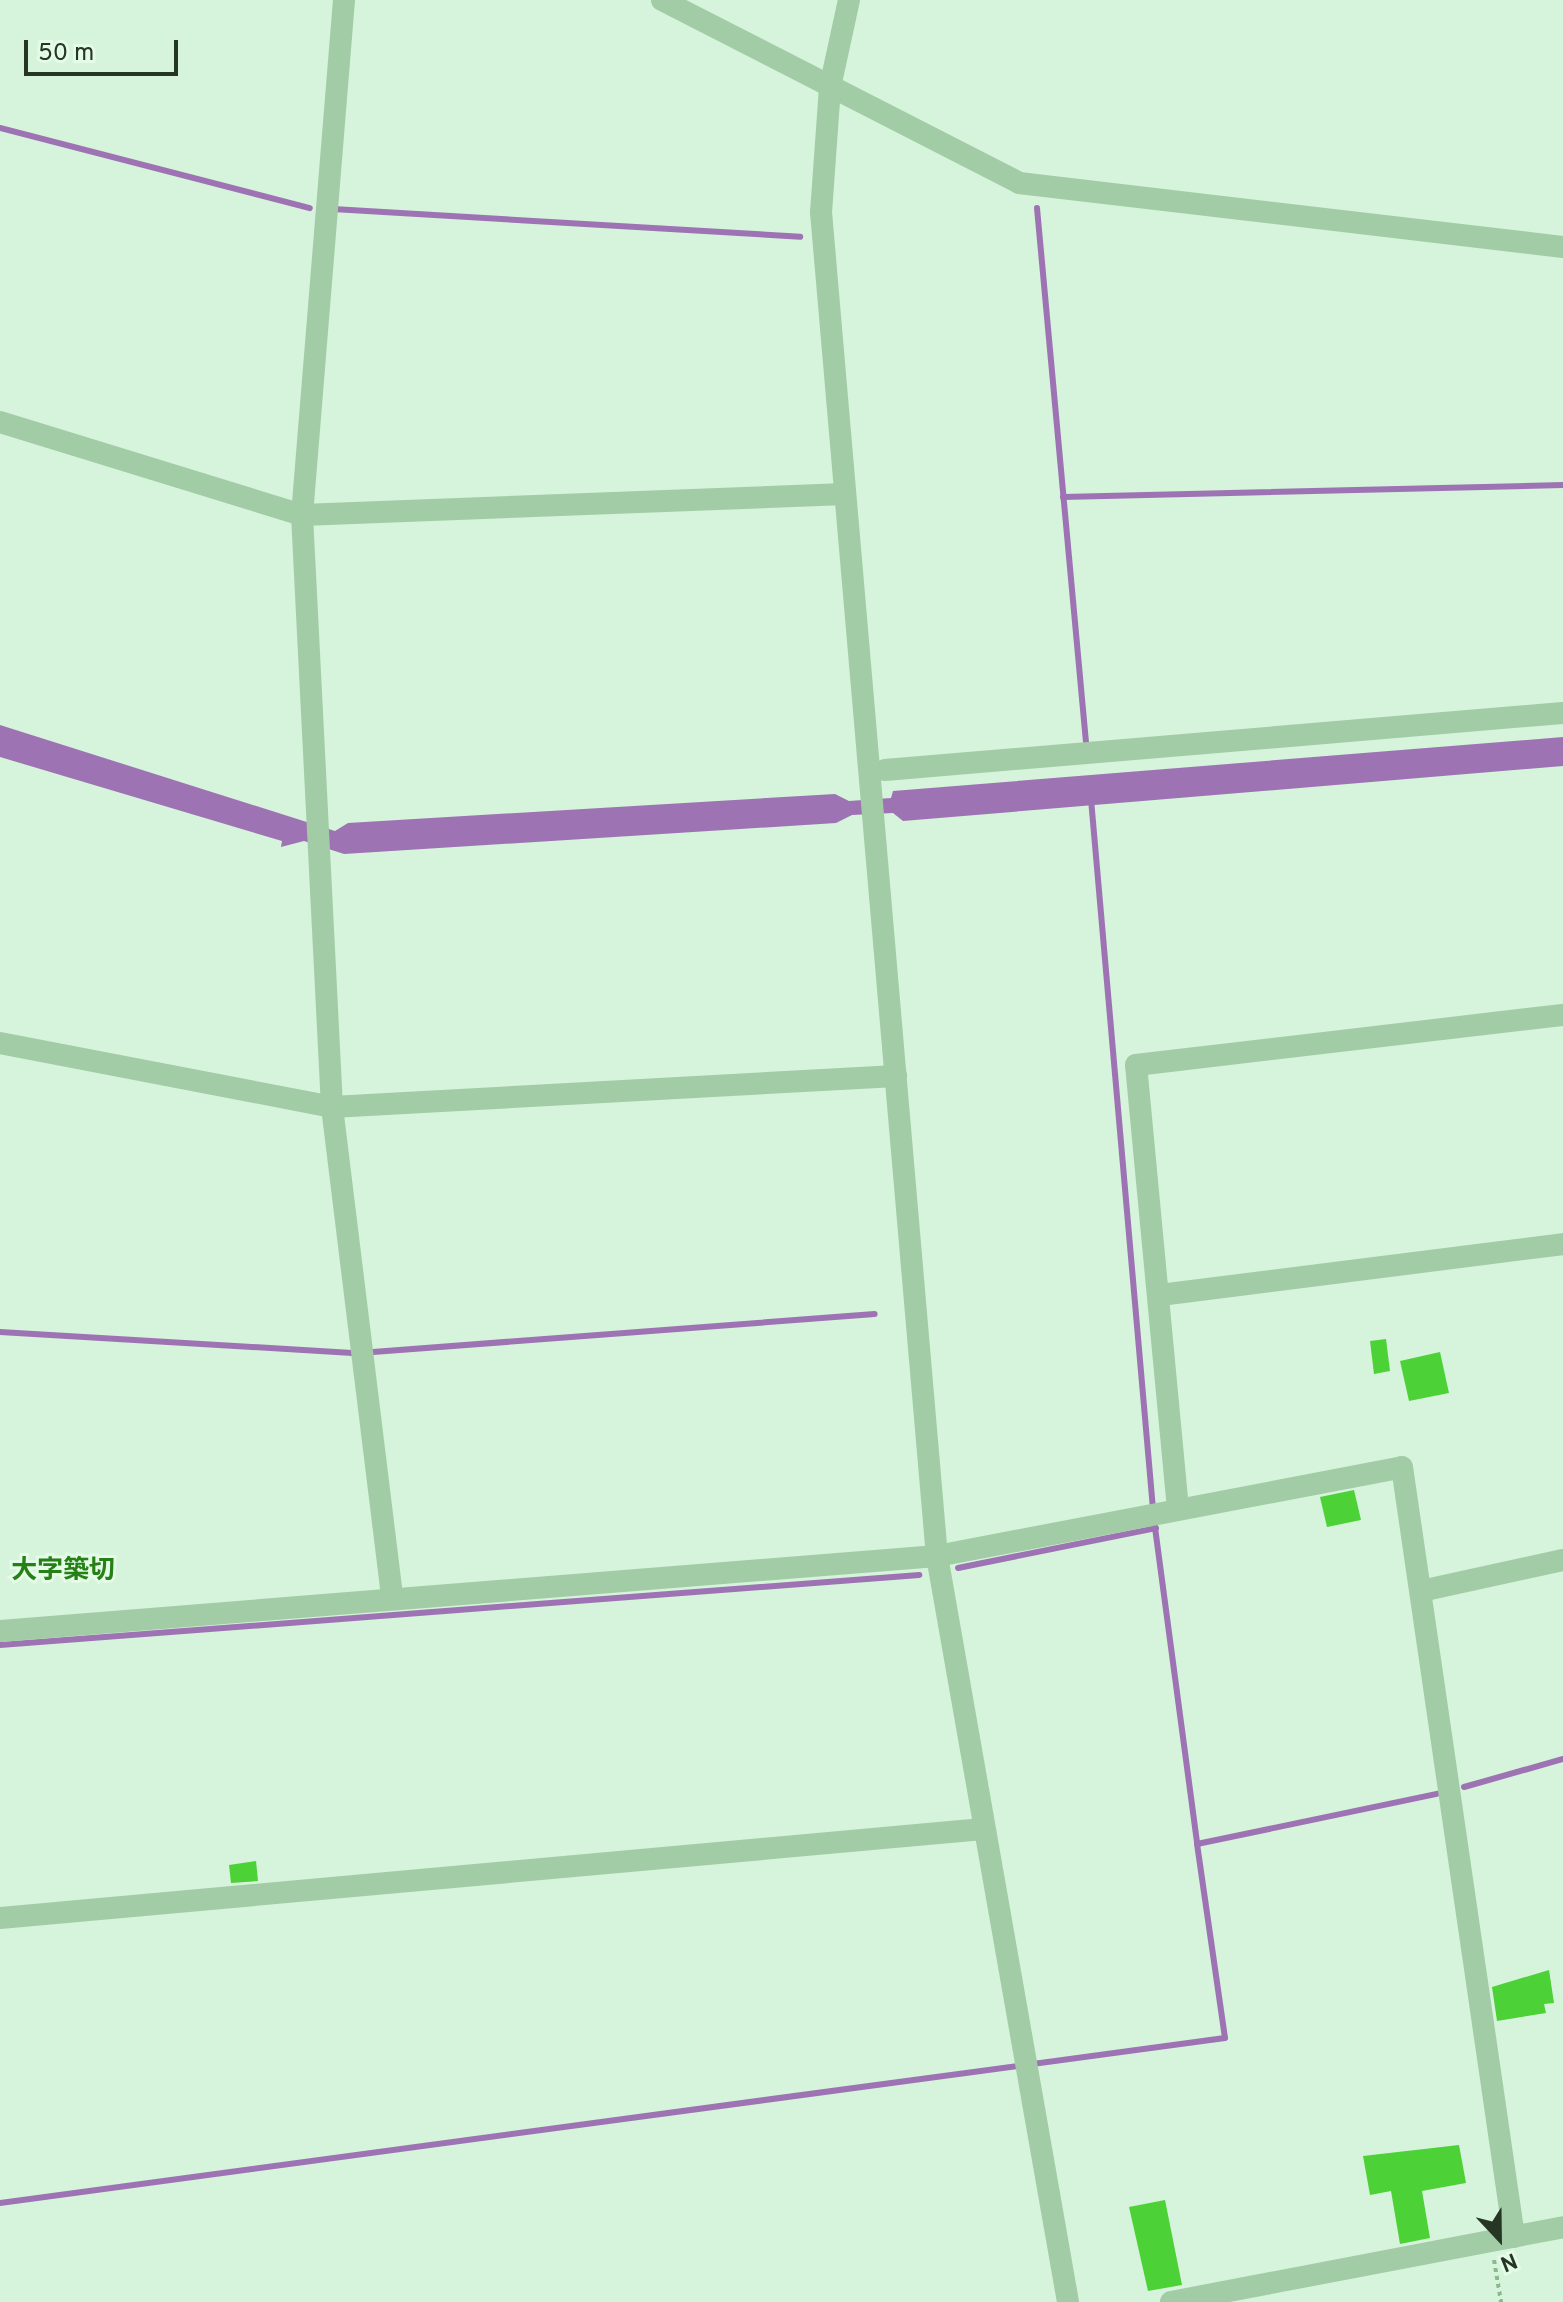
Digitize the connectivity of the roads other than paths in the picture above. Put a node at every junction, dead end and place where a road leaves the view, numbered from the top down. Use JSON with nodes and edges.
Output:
{"nodes":[{"id":1,"x":344,"y":0,"type":"edge"},
{"id":2,"x":662,"y":0,"type":"edge"},
{"id":3,"x":849,"y":0,"type":"edge"},
{"id":4,"x":830,"y":87,"type":"junction"},
{"id":5,"x":1563,"y":247,"type":"edge"},
{"id":6,"x":0,"y":422,"type":"edge"},
{"id":7,"x":845,"y":494,"type":"junction"},
{"id":8,"x":302,"y":515,"type":"junction"},
{"id":9,"x":1563,"y":713,"type":"edge"},
{"id":10,"x":885,"y":770,"type":"dead end"},
{"id":11,"x":1563,"y":1015,"type":"edge"},
{"id":12,"x":0,"y":1043,"type":"edge"},
{"id":13,"x":896,"y":1076,"type":"junction"},
{"id":14,"x":332,"y":1107,"type":"junction"},
{"id":15,"x":1563,"y":1244,"type":"edge"},
{"id":16,"x":1160,"y":1295,"type":"junction"},
{"id":17,"x":1161,"y":1512,"type":"junction"},
{"id":18,"x":937,"y":1556,"type":"junction"},
{"id":19,"x":1563,"y":1560,"type":"edge"},
{"id":20,"x":1421,"y":1591,"type":"junction"},
{"id":21,"x":392,"y":1599,"type":"junction"},
{"id":22,"x":0,"y":1631,"type":"edge"},
{"id":23,"x":983,"y":1829,"type":"junction"},
{"id":24,"x":0,"y":1918,"type":"edge"},
{"id":25,"x":1563,"y":2227,"type":"edge"},
{"id":26,"x":1514,"y":2237,"type":"junction"},
{"id":27,"x":1068,"y":2302,"type":"edge"},
{"id":28,"x":1171,"y":2302,"type":"edge"}],
"edges":[{"from":1,"to":8,"type":"street"},
{"from":2,"to":4,"type":"street"},
{"from":3,"to":4,"type":"street"},
{"from":4,"to":5,"type":"street"},
{"from":4,"to":7,"type":"street"},
{"from":6,"to":8,"type":"street"},
{"from":7,"to":8,"type":"street"},
{"from":7,"to":13,"type":"street"},
{"from":8,"to":14,"type":"street"},
{"from":9,"to":10,"type":"street"},
{"from":11,"to":16,"type":"street"},
{"from":12,"to":14,"type":"street"},
{"from":13,"to":14,"type":"street"},
{"from":13,"to":18,"type":"street"},
{"from":14,"to":21,"type":"street"},
{"from":15,"to":16,"type":"street"},
{"from":16,"to":17,"type":"street"},
{"from":17,"to":18,"type":"street"},
{"from":17,"to":20,"type":"street"},
{"from":18,"to":21,"type":"street"},
{"from":18,"to":23,"type":"street"},
{"from":19,"to":20,"type":"street"},
{"from":20,"to":26,"type":"street"},
{"from":21,"to":22,"type":"street"},
{"from":23,"to":24,"type":"street"},
{"from":23,"to":27,"type":"street"},
{"from":25,"to":26,"type":"street"},
{"from":26,"to":28,"type":"street"}]}
